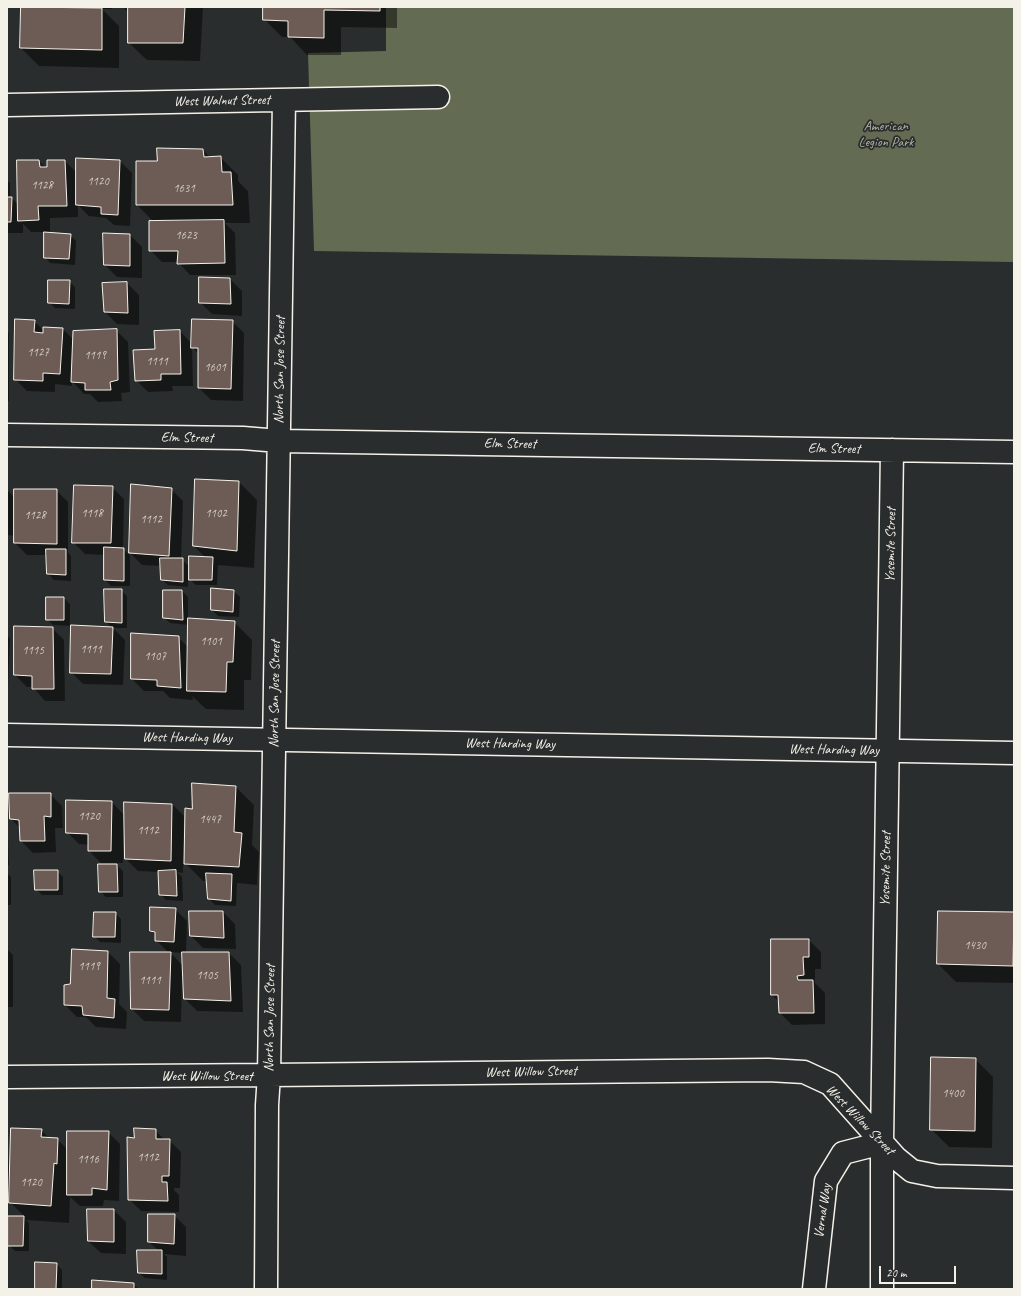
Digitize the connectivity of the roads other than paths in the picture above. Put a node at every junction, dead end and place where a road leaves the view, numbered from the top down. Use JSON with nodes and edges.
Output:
{"nodes":[{"id":1,"x":438,"y":98,"type":"dead end"},
{"id":2,"x":284,"y":100,"type":"junction"},
{"id":3,"x":7,"y":105,"type":"edge"},
{"id":4,"x":7,"y":435,"type":"edge"},
{"id":5,"x":279,"y":441,"type":"junction"},
{"id":6,"x":892,"y":450,"type":"junction"},
{"id":7,"x":1014,"y":452,"type":"edge"},
{"id":8,"x":7,"y":735,"type":"edge"},
{"id":9,"x":275,"y":740,"type":"junction"},
{"id":10,"x":887,"y":751,"type":"junction"},
{"id":11,"x":1014,"y":753,"type":"edge"},
{"id":12,"x":269,"y":1075,"type":"junction"},
{"id":13,"x":7,"y":1076,"type":"edge"},
{"id":14,"x":882,"y":1143,"type":"junction"},
{"id":15,"x":1014,"y":1178,"type":"edge"},
{"id":16,"x":266,"y":1289,"type":"edge"},
{"id":17,"x":814,"y":1289,"type":"edge"},
{"id":18,"x":882,"y":1289,"type":"edge"}],
"edges":[{"from":1,"to":2,"type":"street","name":"West Walnut Street"},
{"from":2,"to":3,"type":"street","name":"West Walnut Street"},
{"from":2,"to":5,"type":"street","name":"North San Jose Street"},
{"from":4,"to":5,"type":"street","name":"Elm Street"},
{"from":5,"to":6,"type":"street","name":"Elm Street"},
{"from":5,"to":9,"type":"street","name":"North San Jose Street"},
{"from":6,"to":7,"type":"street","name":"Elm Street"},
{"from":6,"to":10,"type":"street","name":"Yosemite Street"},
{"from":8,"to":9,"type":"street","name":"West Harding Way"},
{"from":9,"to":10,"type":"street","name":"West Harding Way"},
{"from":9,"to":12,"type":"street","name":"North San Jose Street"},
{"from":10,"to":11,"type":"street","name":"West Harding Way"},
{"from":10,"to":14,"type":"street","name":"Yosemite Street"},
{"from":12,"to":13,"type":"street","name":"West Willow Street"},
{"from":12,"to":14,"type":"street","name":"West Willow Street"},
{"from":12,"to":16,"type":"street","name":"North San Jose Street"},
{"from":14,"to":15,"type":"street","name":"West Willow Street"},
{"from":14,"to":17,"type":"street","name":"Vernal Way"},
{"from":14,"to":18,"type":"street","name":"Yosemite Street"}]}
